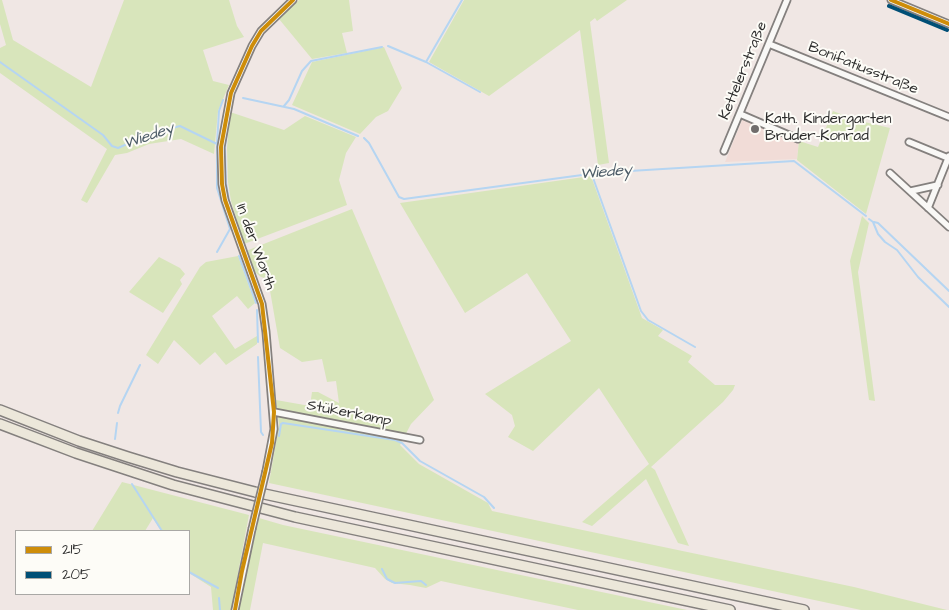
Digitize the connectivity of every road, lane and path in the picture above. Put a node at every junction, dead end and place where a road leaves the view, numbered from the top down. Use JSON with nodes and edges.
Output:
{"nodes":[{"id":1,"x":293,"y":0,"type":"edge"},
{"id":2,"x":787,"y":0,"type":"edge"},
{"id":3,"x":891,"y":0,"type":"edge"},
{"id":4,"x":949,"y":24,"type":"edge"},
{"id":5,"x":768,"y":44,"type":"junction"},
{"id":6,"x":740,"y":114,"type":"junction"},
{"id":7,"x":949,"y":116,"type":"edge"},
{"id":8,"x":798,"y":139,"type":"dead end"},
{"id":9,"x":908,"y":142,"type":"dead end"},
{"id":10,"x":724,"y":152,"type":"dead end"},
{"id":11,"x":949,"y":157,"type":"edge"},
{"id":12,"x":890,"y":173,"type":"dead end"},
{"id":13,"x":938,"y":185,"type":"junction"},
{"id":14,"x":911,"y":191,"type":"junction"},
{"id":15,"x":928,"y":208,"type":"junction"},
{"id":16,"x":949,"y":227,"type":"edge"},
{"id":17,"x":0,"y":410,"type":"edge"},
{"id":18,"x":274,"y":412,"type":"junction"},
{"id":19,"x":0,"y":424,"type":"edge"},
{"id":20,"x":420,"y":440,"type":"dead end"},
{"id":21,"x":235,"y":610,"type":"edge"},
{"id":22,"x":730,"y":610,"type":"edge"},
{"id":23,"x":804,"y":610,"type":"edge"}],
"edges":[{"from":1,"to":18,"type":"street","name":"In der Worth"},
{"from":2,"to":5,"type":"street","name":"Kettelerstraße"},
{"from":3,"to":4,"type":"street"},
{"from":5,"to":6,"type":"street","name":"Kettelerstraße"},
{"from":5,"to":7,"type":"street","name":"Bonifatiusstraße"},
{"from":6,"to":8,"type":"street"},
{"from":6,"to":10,"type":"street","name":"Kettelerstraße"},
{"from":9,"to":11,"type":"street"},
{"from":11,"to":13,"type":"street"},
{"from":12,"to":14,"type":"street"},
{"from":13,"to":14,"type":"street"},
{"from":13,"to":15,"type":"street"},
{"from":14,"to":15,"type":"street"},
{"from":15,"to":16,"type":"street"},
{"from":17,"to":23,"type":"highway"},
{"from":18,"to":20,"type":"street","name":"Stükerkamp"},
{"from":18,"to":21,"type":"street","name":"In der Worth","bridge":true},
{"from":19,"to":22,"type":"highway"}]}
